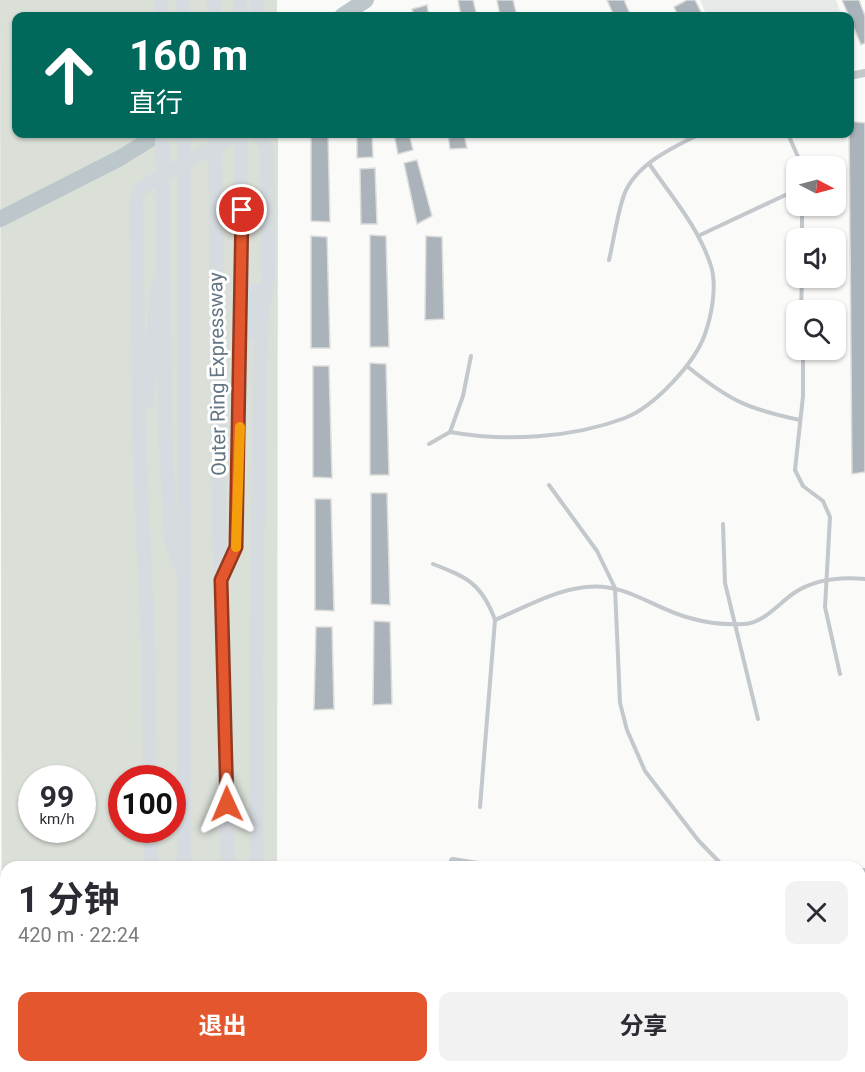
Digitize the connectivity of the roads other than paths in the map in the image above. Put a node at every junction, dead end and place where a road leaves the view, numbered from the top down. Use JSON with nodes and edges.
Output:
{"nodes":[{"id":1,"x":162,"y":138,"type":"edge"},
{"id":2,"x":184,"y":138,"type":"edge"},
{"id":3,"x":215,"y":138,"type":"edge"},
{"id":4,"x":230,"y":138,"type":"edge"},
{"id":5,"x":242,"y":138,"type":"edge"},
{"id":6,"x":256,"y":138,"type":"edge"},
{"id":7,"x":261,"y":138,"type":"edge"},
{"id":8,"x":694,"y":138,"type":"edge"},
{"id":9,"x":790,"y":138,"type":"edge"},
{"id":10,"x":798,"y":156,"type":"edge"},
{"id":11,"x":650,"y":165,"type":"junction"},
{"id":12,"x":786,"y":195,"type":"edge"},
{"id":13,"x":698,"y":236,"type":"junction"},
{"id":14,"x":609,"y":260,"type":"dead end"},
{"id":15,"x":163,"y":264,"type":"junction"},
{"id":16,"x":259,"y":285,"type":"junction"},
{"id":17,"x":262,"y":315,"type":"junction"},
{"id":18,"x":471,"y":356,"type":"dead end"},
{"id":19,"x":242,"y":359,"type":"junction"},
{"id":20,"x":803,"y":360,"type":"edge"},
{"id":21,"x":688,"y":367,"type":"junction"},
{"id":22,"x":800,"y":420,"type":"junction"},
{"id":23,"x":450,"y":432,"type":"junction"},
{"id":24,"x":429,"y":444,"type":"dead end"},
{"id":25,"x":143,"y":474,"type":"junction"},
{"id":26,"x":549,"y":485,"type":"dead end"},
{"id":27,"x":723,"y":524,"type":"dead end"},
{"id":28,"x":433,"y":564,"type":"dead end"},
{"id":29,"x":185,"y":575,"type":"junction"},
{"id":30,"x":865,"y":579,"type":"edge"},
{"id":31,"x":221,"y":580,"type":"junction"},
{"id":32,"x":825,"y":581,"type":"junction"},
{"id":33,"x":615,"y":588,"type":"junction"},
{"id":34,"x":495,"y":620,"type":"junction"},
{"id":35,"x":733,"y":624,"type":"junction"},
{"id":36,"x":840,"y":674,"type":"dead end"},
{"id":37,"x":758,"y":719,"type":"dead end"},
{"id":38,"x":150,"y":765,"type":"edge"},
{"id":39,"x":480,"y":807,"type":"dead end"},
{"id":40,"x":151,"y":843,"type":"edge"},
{"id":41,"x":151,"y":861,"type":"edge"},
{"id":42,"x":184,"y":861,"type":"edge"},
{"id":43,"x":228,"y":861,"type":"edge"},
{"id":44,"x":257,"y":861,"type":"edge"},
{"id":45,"x":718,"y":861,"type":"edge"}],
"edges":[{"from":1,"to":15,"type":"highway"},
{"from":2,"to":29,"type":"highway","name":"Outer Ring Expressway"},
{"from":3,"to":31,"type":"highway","name":"Outer Ring Expressway"},
{"from":4,"to":25,"type":"highway"},
{"from":5,"to":19,"type":"highway"},
{"from":6,"to":16,"type":"highway"},
{"from":7,"to":17,"type":"highway"},
{"from":8,"to":11,"type":"lane"},
{"from":9,"to":10,"type":"lane"},
{"from":11,"to":13,"type":"lane"},
{"from":11,"to":14,"type":"lane"},
{"from":12,"to":13,"type":"lane"},
{"from":13,"to":21,"type":"lane"},
{"from":15,"to":25,"type":"highway"},
{"from":15,"to":29,"type":"highway"},
{"from":16,"to":17,"type":"highway"},
{"from":16,"to":19,"type":"highway"},
{"from":17,"to":44,"type":"highway"},
{"from":18,"to":23,"type":"lane"},
{"from":19,"to":31,"type":"highway"},
{"from":20,"to":22,"type":"lane"},
{"from":21,"to":22,"type":"lane"},
{"from":21,"to":23,"type":"lane"},
{"from":22,"to":32,"type":"lane"},
{"from":23,"to":24,"type":"lane"},
{"from":25,"to":38,"type":"highway"},
{"from":26,"to":33,"type":"lane"},
{"from":27,"to":35,"type":"lane"},
{"from":28,"to":34,"type":"lane"},
{"from":29,"to":42,"type":"highway","name":"Outer Ring Expressway"},
{"from":30,"to":32,"type":"lane"},
{"from":31,"to":43,"type":"highway","name":"Outer Ring Expressway"},
{"from":32,"to":35,"type":"lane"},
{"from":32,"to":36,"type":"lane"},
{"from":33,"to":34,"type":"lane"},
{"from":33,"to":35,"type":"lane"},
{"from":33,"to":45,"type":"lane"},
{"from":34,"to":39,"type":"lane"},
{"from":35,"to":37,"type":"lane"},
{"from":40,"to":41,"type":"highway"}]}
